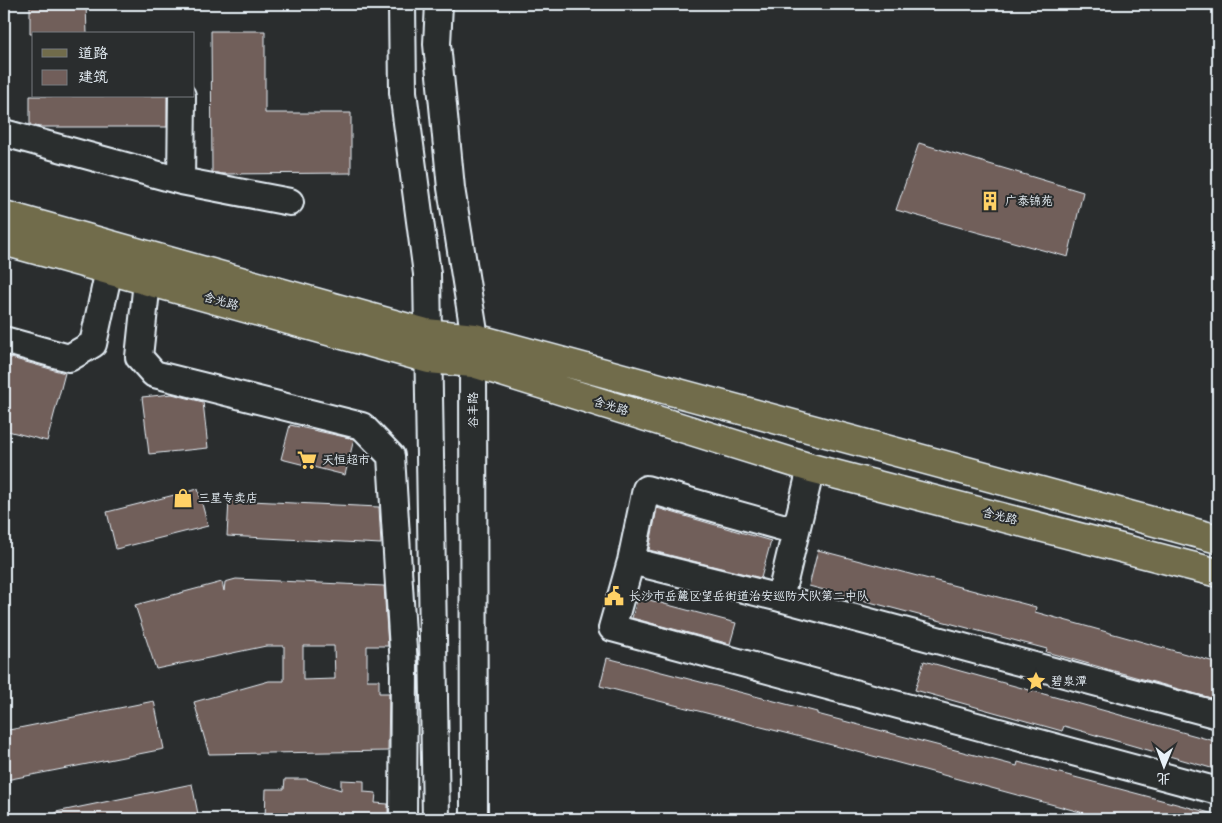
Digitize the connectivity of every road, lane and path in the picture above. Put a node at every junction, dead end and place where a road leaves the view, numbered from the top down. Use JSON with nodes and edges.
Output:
{"nodes":[{"id":1,"x":402,"y":4,"type":"edge"},
{"id":2,"x":439,"y":4,"type":"edge"},
{"id":3,"x":182,"y":98,"type":"edge"},
{"id":4,"x":4,"y":133,"type":"edge"},
{"id":5,"x":180,"y":181,"type":"junction"},
{"id":6,"x":290,"y":202,"type":"dead end"},
{"id":7,"x":4,"y":215,"type":"edge"},
{"id":8,"x":4,"y":241,"type":"edge"},
{"id":9,"x":109,"y":270,"type":"junction"},
{"id":10,"x":146,"y":281,"type":"junction"},
{"id":11,"x":426,"y":333,"type":"junction"},
{"id":12,"x":4,"y":340,"type":"edge"},
{"id":13,"x":474,"y":351,"type":"junction"},
{"id":14,"x":429,"y":359,"type":"junction"},
{"id":15,"x":811,"y":468,"type":"junction"},
{"id":16,"x":796,"y":531,"type":"junction"},
{"id":17,"x":1218,"y":539,"type":"edge"},
{"id":18,"x":631,"y":561,"type":"junction"},
{"id":19,"x":1218,"y":573,"type":"edge"},
{"id":20,"x":780,"y":598,"type":"junction"},
{"id":21,"x":1218,"y":715,"type":"edge"},
{"id":22,"x":1218,"y":791,"type":"edge"},
{"id":23,"x":403,"y":819,"type":"edge"},
{"id":24,"x":436,"y":819,"type":"edge"},
{"id":25,"x":474,"y":819,"type":"edge"}],
"edges":[{"from":1,"to":11,"type":"street"},
{"from":2,"to":13,"type":"street","name":"谷丰路"},
{"from":3,"to":5,"type":"street"},
{"from":4,"to":5,"type":"street"},
{"from":5,"to":6,"type":"street"},
{"from":7,"to":11,"type":"main road","name":"含光路"},
{"from":8,"to":9,"type":"main road","name":"含光路"},
{"from":9,"to":10,"type":"main road","name":"含光路"},
{"from":9,"to":12,"type":"street"},
{"from":10,"to":14,"type":"main road","name":"含光路"},
{"from":10,"to":23,"type":"street"},
{"from":11,"to":13,"type":"main road","name":"含光路"},
{"from":11,"to":14,"type":"street"},
{"from":13,"to":14,"type":"main road","name":"含光路"},
{"from":13,"to":15,"type":"main road","name":"含光路"},
{"from":13,"to":17,"type":"main road","name":"含光路"},
{"from":13,"to":25,"type":"street","name":"谷丰路"},
{"from":14,"to":24,"type":"street"},
{"from":15,"to":16,"type":"street"},
{"from":15,"to":19,"type":"main road","name":"含光路"},
{"from":16,"to":18,"type":"street"},
{"from":16,"to":20,"type":"street"},
{"from":18,"to":20,"type":"street"},
{"from":18,"to":22,"type":"street"},
{"from":20,"to":21,"type":"street"}]}
